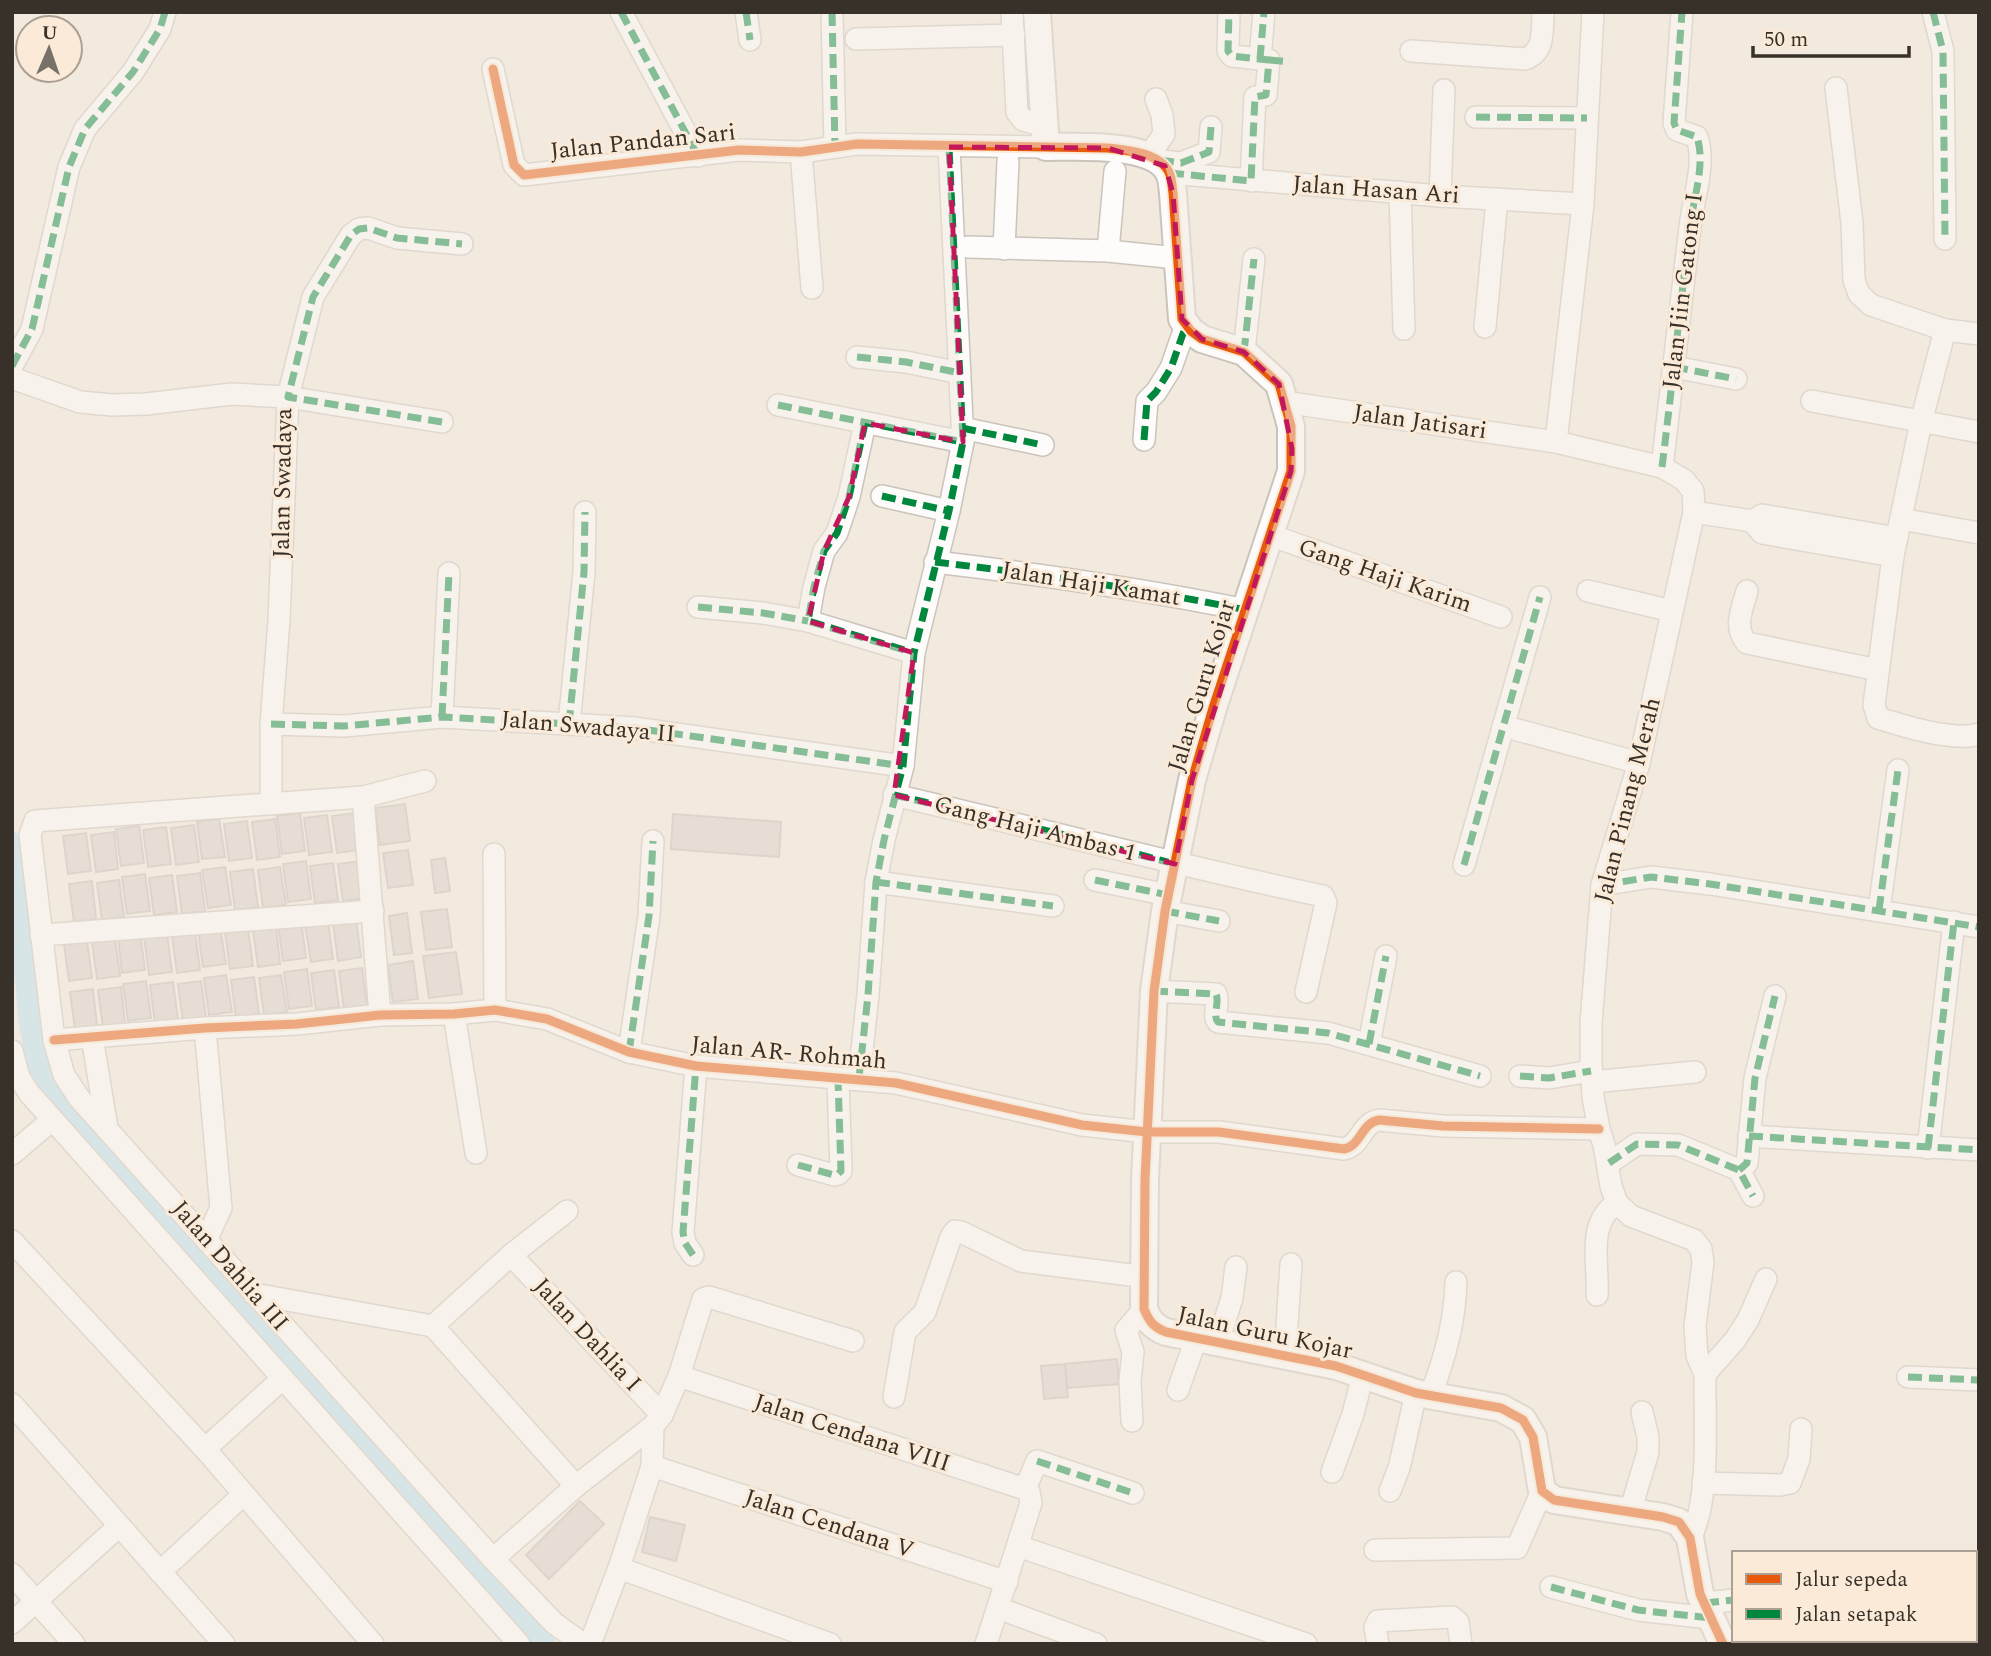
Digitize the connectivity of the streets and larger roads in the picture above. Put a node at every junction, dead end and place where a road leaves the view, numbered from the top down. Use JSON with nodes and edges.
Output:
{"nodes":[{"id":1,"x":165,"y":12,"type":"edge"},
{"id":2,"x":621,"y":12,"type":"edge"},
{"id":3,"x":747,"y":12,"type":"edge"},
{"id":4,"x":832,"y":12,"type":"edge"},
{"id":5,"x":1012,"y":12,"type":"edge"},
{"id":6,"x":1037,"y":12,"type":"edge"},
{"id":7,"x":1229,"y":12,"type":"edge"},
{"id":8,"x":1265,"y":12,"type":"edge"},
{"id":9,"x":1543,"y":12,"type":"edge"},
{"id":10,"x":1593,"y":12,"type":"edge"},
{"id":11,"x":1682,"y":12,"type":"edge"},
{"id":12,"x":1933,"y":12,"type":"edge"},
{"id":13,"x":1014,"y":35,"type":"junction"},
{"id":14,"x":856,"y":39,"type":"dead end"},
{"id":15,"x":750,"y":40,"type":"dead end"},
{"id":16,"x":1411,"y":51,"type":"dead end"},
{"id":17,"x":1273,"y":61,"type":"junction"},
{"id":18,"x":493,"y":69,"type":"dead end"},
{"id":19,"x":1836,"y":88,"type":"dead end"},
{"id":20,"x":1444,"y":90,"type":"dead end"},
{"id":21,"x":1156,"y":99,"type":"dead end"},
{"id":22,"x":1476,"y":117,"type":"dead end"},
{"id":23,"x":1587,"y":118,"type":"junction"},
{"id":24,"x":1211,"y":127,"type":"dead end"},
{"id":25,"x":1046,"y":136,"type":"junction"},
{"id":26,"x":835,"y":147,"type":"junction"},
{"id":27,"x":949,"y":147,"type":"junction"},
{"id":28,"x":801,"y":152,"type":"junction"},
{"id":29,"x":698,"y":156,"type":"junction"},
{"id":30,"x":1008,"y":161,"type":"dead end"},
{"id":31,"x":1158,"y":163,"type":"junction"},
{"id":32,"x":1115,"y":171,"type":"dead end"},
{"id":33,"x":1251,"y":181,"type":"junction"},
{"id":34,"x":1400,"y":192,"type":"junction"},
{"id":35,"x":1440,"y":196,"type":"junction"},
{"id":36,"x":1497,"y":199,"type":"junction"},
{"id":37,"x":1583,"y":204,"type":"junction"},
{"id":38,"x":1945,"y":239,"type":"dead end"},
{"id":39,"x":462,"y":244,"type":"dead end"},
{"id":40,"x":968,"y":247,"type":"dead end"},
{"id":41,"x":1004,"y":249,"type":"junction"},
{"id":42,"x":1108,"y":251,"type":"junction"},
{"id":43,"x":1177,"y":258,"type":"junction"},
{"id":44,"x":1254,"y":259,"type":"dead end"},
{"id":45,"x":813,"y":288,"type":"dead end"},
{"id":46,"x":1186,"y":325,"type":"junction"},
{"id":47,"x":1485,"y":327,"type":"dead end"},
{"id":48,"x":1404,"y":329,"type":"dead end"},
{"id":49,"x":1945,"y":330,"type":"junction"},
{"id":50,"x":1979,"y":334,"type":"edge"},
{"id":51,"x":1244,"y":352,"type":"junction"},
{"id":52,"x":857,"y":357,"type":"dead end"},
{"id":53,"x":12,"y":366,"type":"edge"},
{"id":54,"x":1674,"y":367,"type":"junction"},
{"id":55,"x":960,"y":373,"type":"junction"},
{"id":56,"x":12,"y":378,"type":"edge"},
{"id":57,"x":1736,"y":379,"type":"dead end"},
{"id":58,"x":288,"y":397,"type":"junction"},
{"id":59,"x":1812,"y":401,"type":"dead end"},
{"id":60,"x":1284,"y":402,"type":"junction"},
{"id":61,"x":778,"y":405,"type":"dead end"},
{"id":62,"x":442,"y":422,"type":"dead end"},
{"id":63,"x":1921,"y":422,"type":"junction"},
{"id":64,"x":865,"y":423,"type":"junction"},
{"id":65,"x":1979,"y":432,"type":"edge"},
{"id":66,"x":963,"y":435,"type":"junction"},
{"id":67,"x":1144,"y":440,"type":"dead end"},
{"id":68,"x":1556,"y":442,"type":"junction"},
{"id":69,"x":1043,"y":445,"type":"dead end"},
{"id":70,"x":1662,"y":467,"type":"junction"},
{"id":71,"x":882,"y":496,"type":"dead end"},
{"id":72,"x":949,"y":511,"type":"junction"},
{"id":73,"x":584,"y":512,"type":"dead end"},
{"id":74,"x":1694,"y":512,"type":"junction"},
{"id":75,"x":1979,"y":533,"type":"edge"},
{"id":76,"x":1270,"y":535,"type":"junction"},
{"id":77,"x":1897,"y":537,"type":"junction"},
{"id":78,"x":935,"y":562,"type":"junction"},
{"id":79,"x":449,"y":573,"type":"dead end"},
{"id":80,"x":1588,"y":591,"type":"dead end"},
{"id":81,"x":1747,"y":591,"type":"dead end"},
{"id":82,"x":1539,"y":597,"type":"dead end"},
{"id":83,"x":698,"y":607,"type":"dead end"},
{"id":84,"x":1246,"y":610,"type":"junction"},
{"id":85,"x":1672,"y":611,"type":"junction"},
{"id":86,"x":1501,"y":617,"type":"dead end"},
{"id":87,"x":808,"y":621,"type":"junction"},
{"id":88,"x":914,"y":653,"type":"junction"},
{"id":89,"x":1878,"y":670,"type":"junction"},
{"id":90,"x":442,"y":717,"type":"junction"},
{"id":91,"x":271,"y":724,"type":"junction"},
{"id":92,"x":569,"y":724,"type":"junction"},
{"id":93,"x":1503,"y":726,"type":"junction"},
{"id":94,"x":1979,"y":734,"type":"edge"},
{"id":95,"x":1639,"y":763,"type":"junction"},
{"id":96,"x":903,"y":766,"type":"junction"},
{"id":97,"x":1898,"y":770,"type":"dead end"},
{"id":98,"x":425,"y":781,"type":"dead end"},
{"id":99,"x":894,"y":794,"type":"junction"},
{"id":100,"x":363,"y":797,"type":"junction"},
{"id":101,"x":271,"y":804,"type":"junction"},
{"id":102,"x":653,"y":841,"type":"dead end"},
{"id":103,"x":494,"y":853,"type":"dead end"},
{"id":104,"x":1175,"y":864,"type":"junction"},
{"id":105,"x":1464,"y":865,"type":"dead end"},
{"id":106,"x":1095,"y":880,"type":"dead end"},
{"id":107,"x":876,"y":882,"type":"junction"},
{"id":108,"x":1602,"y":885,"type":"junction"},
{"id":109,"x":1166,"y":903,"type":"junction"},
{"id":110,"x":1053,"y":906,"type":"dead end"},
{"id":111,"x":373,"y":911,"type":"junction"},
{"id":112,"x":1879,"y":911,"type":"junction"},
{"id":113,"x":1219,"y":921,"type":"dead end"},
{"id":114,"x":1954,"y":922,"type":"junction"},
{"id":115,"x":1979,"y":927,"type":"edge"},
{"id":116,"x":41,"y":935,"type":"junction"},
{"id":117,"x":1386,"y":956,"type":"dead end"},
{"id":118,"x":1154,"y":990,"type":"junction"},
{"id":119,"x":1306,"y":992,"type":"dead end"},
{"id":120,"x":1775,"y":996,"type":"dead end"},
{"id":121,"x":495,"y":1010,"type":"junction"},
{"id":122,"x":454,"y":1014,"type":"junction"},
{"id":123,"x":380,"y":1015,"type":"junction"},
{"id":124,"x":205,"y":1028,"type":"junction"},
{"id":125,"x":92,"y":1037,"type":"junction"},
{"id":126,"x":54,"y":1040,"type":"junction"},
{"id":127,"x":1369,"y":1044,"type":"junction"},
{"id":128,"x":12,"y":1051,"type":"edge"},
{"id":129,"x":629,"y":1052,"type":"junction"},
{"id":130,"x":696,"y":1066,"type":"junction"},
{"id":131,"x":1695,"y":1072,"type":"dead end"},
{"id":132,"x":1480,"y":1076,"type":"dead end"},
{"id":133,"x":1520,"y":1076,"type":"dead end"},
{"id":134,"x":1592,"y":1077,"type":"junction"},
{"id":135,"x":848,"y":1079,"type":"junction"},
{"id":136,"x":52,"y":1120,"type":"junction"},
{"id":137,"x":107,"y":1128,"type":"junction"},
{"id":138,"x":1599,"y":1129,"type":"junction"},
{"id":139,"x":1147,"y":1132,"type":"junction"},
{"id":140,"x":1749,"y":1136,"type":"junction"},
{"id":141,"x":1928,"y":1148,"type":"junction"},
{"id":142,"x":1979,"y":1150,"type":"edge"},
{"id":143,"x":476,"y":1153,"type":"dead end"},
{"id":144,"x":12,"y":1154,"type":"edge"},
{"id":145,"x":1609,"y":1163,"type":"junction"},
{"id":146,"x":798,"y":1165,"type":"dead end"},
{"id":147,"x":1739,"y":1170,"type":"junction"},
{"id":148,"x":1753,"y":1196,"type":"dead end"},
{"id":149,"x":1616,"y":1203,"type":"junction"},
{"id":150,"x":567,"y":1211,"type":"dead end"},
{"id":151,"x":206,"y":1238,"type":"junction"},
{"id":152,"x":12,"y":1241,"type":"edge"},
{"id":153,"x":511,"y":1255,"type":"junction"},
{"id":154,"x":693,"y":1255,"type":"dead end"},
{"id":155,"x":1291,"y":1265,"type":"dead end"},
{"id":156,"x":1236,"y":1267,"type":"dead end"},
{"id":157,"x":1146,"y":1277,"type":"junction"},
{"id":158,"x":1766,"y":1279,"type":"dead end"},
{"id":159,"x":1456,"y":1282,"type":"dead end"},
{"id":160,"x":254,"y":1294,"type":"junction"},
{"id":161,"x":1597,"y":1296,"type":"dead end"},
{"id":162,"x":1144,"y":1309,"type":"junction"},
{"id":163,"x":433,"y":1326,"type":"junction"},
{"id":164,"x":1207,"y":1340,"type":"junction"},
{"id":165,"x":853,"y":1341,"type":"dead end"},
{"id":166,"x":1285,"y":1355,"type":"junction"},
{"id":167,"x":1705,"y":1374,"type":"junction"},
{"id":168,"x":1363,"y":1375,"type":"junction"},
{"id":169,"x":679,"y":1376,"type":"junction"},
{"id":170,"x":1908,"y":1377,"type":"dead end"},
{"id":171,"x":282,"y":1379,"type":"junction"},
{"id":172,"x":1979,"y":1380,"type":"edge"},
{"id":173,"x":1178,"y":1390,"type":"dead end"},
{"id":174,"x":1423,"y":1394,"type":"junction"},
{"id":175,"x":894,"y":1396,"type":"dead end"},
{"id":176,"x":12,"y":1404,"type":"edge"},
{"id":177,"x":1642,"y":1412,"type":"dead end"},
{"id":178,"x":658,"y":1420,"type":"junction"},
{"id":179,"x":1132,"y":1421,"type":"dead end"},
{"id":180,"x":1801,"y":1429,"type":"dead end"},
{"id":181,"x":205,"y":1449,"type":"junction"},
{"id":182,"x":652,"y":1466,"type":"junction"},
{"id":183,"x":1332,"y":1472,"type":"dead end"},
{"id":184,"x":571,"y":1480,"type":"junction"},
{"id":185,"x":1703,"y":1483,"type":"junction"},
{"id":186,"x":1025,"y":1489,"type":"junction"},
{"id":187,"x":1390,"y":1491,"type":"dead end"},
{"id":188,"x":1542,"y":1491,"type":"junction"},
{"id":189,"x":1133,"y":1493,"type":"dead end"},
{"id":190,"x":244,"y":1494,"type":"junction"},
{"id":191,"x":1630,"y":1512,"type":"junction"},
{"id":192,"x":119,"y":1526,"type":"junction"},
{"id":193,"x":1690,"y":1538,"type":"junction"},
{"id":194,"x":1018,"y":1546,"type":"junction"},
{"id":195,"x":1375,"y":1550,"type":"dead end"},
{"id":196,"x":493,"y":1559,"type":"junction"},
{"id":197,"x":619,"y":1568,"type":"junction"},
{"id":198,"x":160,"y":1572,"type":"junction"},
{"id":199,"x":12,"y":1574,"type":"edge"},
{"id":200,"x":1007,"y":1582,"type":"junction"},
{"id":201,"x":1551,"y":1587,"type":"dead end"},
{"id":202,"x":36,"y":1601,"type":"junction"},
{"id":203,"x":1732,"y":1601,"type":"edge"},
{"id":204,"x":998,"y":1608,"type":"junction"},
{"id":205,"x":1707,"y":1611,"type":"junction"},
{"id":206,"x":12,"y":1623,"type":"edge"},
{"id":207,"x":511,"y":1641,"type":"edge"},
{"id":208,"x":74,"y":1644,"type":"edge"},
{"id":209,"x":224,"y":1644,"type":"edge"},
{"id":210,"x":373,"y":1644,"type":"edge"},
{"id":211,"x":583,"y":1644,"type":"edge"},
{"id":212,"x":590,"y":1644,"type":"edge"},
{"id":213,"x":830,"y":1644,"type":"edge"},
{"id":214,"x":986,"y":1644,"type":"edge"},
{"id":215,"x":1096,"y":1644,"type":"edge"},
{"id":216,"x":1306,"y":1644,"type":"edge"},
{"id":217,"x":1378,"y":1644,"type":"edge"},
{"id":218,"x":1461,"y":1644,"type":"edge"},
{"id":219,"x":1723,"y":1644,"type":"edge"}],
"edges":[{"from":1,"to":53,"type":"street"},
{"from":2,"to":29,"type":"street"},
{"from":3,"to":15,"type":"street"},
{"from":4,"to":26,"type":"street"},
{"from":5,"to":13,"type":"street"},
{"from":6,"to":25,"type":"street"},
{"from":7,"to":17,"type":"street"},
{"from":8,"to":17,"type":"street"},
{"from":9,"to":16,"type":"street"},
{"from":10,"to":23,"type":"street"},
{"from":11,"to":54,"type":"street","name":"Jalan Jiin Gatong I"},
{"from":12,"to":38,"type":"street"},
{"from":13,"to":14,"type":"street"},
{"from":13,"to":25,"type":"street"},
{"from":17,"to":33,"type":"street"},
{"from":18,"to":29,"type":"street","name":"Jalan Pandan Sari"},
{"from":19,"to":49,"type":"street"},
{"from":20,"to":35,"type":"street"},
{"from":21,"to":31,"type":"street"},
{"from":22,"to":23,"type":"street"},
{"from":23,"to":37,"type":"street"},
{"from":24,"to":31,"type":"street"},
{"from":25,"to":27,"type":"street","name":"Jalan Pandan Sari"},
{"from":25,"to":31,"type":"street"},
{"from":26,"to":27,"type":"street","name":"Jalan Pandan Sari"},
{"from":26,"to":28,"type":"street","name":"Jalan Pandan Sari"},
{"from":27,"to":55,"type":"street"},
{"from":28,"to":29,"type":"street","name":"Jalan Pandan Sari"},
{"from":28,"to":45,"type":"street"},
{"from":30,"to":41,"type":"street"},
{"from":31,"to":33,"type":"street","name":"Jalan Hasan Ari"},
{"from":31,"to":43,"type":"street"},
{"from":32,"to":42,"type":"street"},
{"from":33,"to":34,"type":"street","name":"Jalan Hasan Ari"},
{"from":34,"to":35,"type":"street","name":"Jalan Hasan Ari"},
{"from":34,"to":48,"type":"street"},
{"from":35,"to":36,"type":"street","name":"Jalan Hasan Ari"},
{"from":36,"to":37,"type":"street","name":"Jalan Hasan Ari"},
{"from":36,"to":47,"type":"street"},
{"from":37,"to":68,"type":"street"},
{"from":39,"to":58,"type":"street"},
{"from":40,"to":41,"type":"street"},
{"from":41,"to":42,"type":"street"},
{"from":42,"to":43,"type":"street"},
{"from":43,"to":46,"type":"street"},
{"from":44,"to":51,"type":"street"},
{"from":46,"to":51,"type":"street","name":"Jalan Guru Kojar"},
{"from":46,"to":67,"type":"street"},
{"from":49,"to":50,"type":"street"},
{"from":49,"to":63,"type":"street"},
{"from":51,"to":60,"type":"street","name":"Jalan Guru Kojar"},
{"from":52,"to":55,"type":"street"},
{"from":54,"to":57,"type":"street"},
{"from":54,"to":70,"type":"street","name":"Jalan Jiin Gatong I"},
{"from":55,"to":66,"type":"street"},
{"from":56,"to":58,"type":"street","name":"Jalan Swadaya"},
{"from":58,"to":62,"type":"street"},
{"from":58,"to":91,"type":"street","name":"Jalan Swadaya"},
{"from":59,"to":63,"type":"street"},
{"from":60,"to":68,"type":"street","name":"Jalan Jatisari"},
{"from":60,"to":76,"type":"street","name":"Jalan Guru Kojar"},
{"from":61,"to":64,"type":"street"},
{"from":63,"to":65,"type":"street"},
{"from":63,"to":77,"type":"street"},
{"from":64,"to":66,"type":"street"},
{"from":64,"to":87,"type":"street"},
{"from":66,"to":69,"type":"street"},
{"from":66,"to":72,"type":"street"},
{"from":68,"to":70,"type":"street","name":"Jalan Pinang Merah"},
{"from":70,"to":74,"type":"street","name":"Jalan Pinang Merah"},
{"from":71,"to":72,"type":"street"},
{"from":72,"to":78,"type":"street"},
{"from":73,"to":92,"type":"street"},
{"from":74,"to":77,"type":"street"},
{"from":74,"to":85,"type":"street","name":"Jalan Pinang Merah"},
{"from":75,"to":77,"type":"street"},
{"from":76,"to":84,"type":"street","name":"Jalan Guru Kojar"},
{"from":76,"to":86,"type":"street","name":"Gang Haji Karim"},
{"from":77,"to":89,"type":"street"},
{"from":78,"to":84,"type":"street","name":"Jalan Haji Kamat"},
{"from":78,"to":88,"type":"street"},
{"from":79,"to":90,"type":"street"},
{"from":80,"to":85,"type":"street"},
{"from":81,"to":89,"type":"street"},
{"from":82,"to":93,"type":"street"},
{"from":83,"to":87,"type":"street"},
{"from":84,"to":104,"type":"street","name":"Jalan Guru Kojar"},
{"from":85,"to":95,"type":"street","name":"Jalan Pinang Merah"},
{"from":87,"to":88,"type":"street"},
{"from":88,"to":96,"type":"street"},
{"from":89,"to":94,"type":"street"},
{"from":90,"to":91,"type":"street","name":"Jalan Swadaya II"},
{"from":90,"to":92,"type":"street","name":"Jalan Swadaya II"},
{"from":91,"to":101,"type":"street","name":"Jalan Swadaya"},
{"from":92,"to":96,"type":"street","name":"Jalan Swadaya II"},
{"from":93,"to":95,"type":"street"},
{"from":93,"to":105,"type":"street"},
{"from":95,"to":108,"type":"street","name":"Jalan Pinang Merah"},
{"from":96,"to":99,"type":"street"},
{"from":97,"to":112,"type":"street"},
{"from":98,"to":100,"type":"street"},
{"from":99,"to":104,"type":"street","name":"Gang Haji Ambas 1"},
{"from":99,"to":107,"type":"street"},
{"from":100,"to":101,"type":"street"},
{"from":100,"to":111,"type":"street"},
{"from":101,"to":116,"type":"street","name":"Jalan Dahlia III"},
{"from":102,"to":129,"type":"street"},
{"from":103,"to":121,"type":"street"},
{"from":104,"to":109,"type":"street","name":"Jalan Guru Kojar"},
{"from":104,"to":119,"type":"street","name":"Gang Haji Ambas 1"},
{"from":106,"to":109,"type":"street"},
{"from":107,"to":110,"type":"street"},
{"from":107,"to":135,"type":"street"},
{"from":108,"to":112,"type":"street"},
{"from":108,"to":134,"type":"street","name":"Jalan Pinang Merah"},
{"from":109,"to":113,"type":"street"},
{"from":109,"to":118,"type":"street","name":"Jalan Guru Kojar"},
{"from":111,"to":116,"type":"street"},
{"from":111,"to":123,"type":"street"},
{"from":112,"to":114,"type":"street"},
{"from":114,"to":115,"type":"street"},
{"from":114,"to":141,"type":"street"},
{"from":116,"to":126,"type":"street","name":"Jalan Dahlia III"},
{"from":117,"to":127,"type":"street"},
{"from":118,"to":127,"type":"street"},
{"from":118,"to":139,"type":"street","name":"Jalan Guru Kojar"},
{"from":120,"to":140,"type":"street"},
{"from":121,"to":122,"type":"street","name":"Jalan AR- Rohmah"},
{"from":121,"to":129,"type":"street","name":"Jalan AR- Rohmah"},
{"from":122,"to":123,"type":"street","name":"Jalan AR- Rohmah"},
{"from":122,"to":143,"type":"street"},
{"from":123,"to":124,"type":"street","name":"Jalan AR- Rohmah"},
{"from":124,"to":125,"type":"street","name":"Jalan AR- Rohmah"},
{"from":124,"to":151,"type":"street"},
{"from":125,"to":126,"type":"street","name":"Jalan AR- Rohmah"},
{"from":125,"to":137,"type":"street"},
{"from":126,"to":137,"type":"street","name":"Jalan Dahlia III"},
{"from":127,"to":132,"type":"street"},
{"from":128,"to":136,"type":"street"},
{"from":129,"to":130,"type":"street","name":"Jalan AR- Rohmah"},
{"from":130,"to":135,"type":"street","name":"Jalan AR- Rohmah"},
{"from":130,"to":154,"type":"street"},
{"from":131,"to":134,"type":"street"},
{"from":133,"to":134,"type":"street"},
{"from":134,"to":138,"type":"street","name":"Jalan Pinang Merah"},
{"from":135,"to":139,"type":"street","name":"Jalan AR- Rohmah"},
{"from":135,"to":146,"type":"street"},
{"from":136,"to":144,"type":"street"},
{"from":136,"to":171,"type":"street"},
{"from":137,"to":151,"type":"street","name":"Jalan Dahlia III"},
{"from":138,"to":139,"type":"street","name":"Jalan AR- Rohmah"},
{"from":138,"to":145,"type":"street","name":"Jalan Pinang Merah"},
{"from":139,"to":157,"type":"street","name":"Jalan Guru Kojar"},
{"from":140,"to":141,"type":"street"},
{"from":140,"to":147,"type":"street"},
{"from":141,"to":142,"type":"street"},
{"from":145,"to":147,"type":"street"},
{"from":145,"to":149,"type":"street","name":"Jalan Pinang Merah"},
{"from":147,"to":148,"type":"street"},
{"from":149,"to":161,"type":"street"},
{"from":149,"to":167,"type":"street"},
{"from":150,"to":153,"type":"street"},
{"from":151,"to":160,"type":"street","name":"Jalan Dahlia III"},
{"from":152,"to":181,"type":"street"},
{"from":153,"to":163,"type":"street"},
{"from":153,"to":178,"type":"street","name":"Jalan Dahlia I"},
{"from":155,"to":166,"type":"street"},
{"from":156,"to":164,"type":"street"},
{"from":157,"to":162,"type":"street","name":"Jalan Guru Kojar"},
{"from":157,"to":175,"type":"street"},
{"from":158,"to":167,"type":"street"},
{"from":159,"to":174,"type":"street"},
{"from":160,"to":163,"type":"street"},
{"from":160,"to":196,"type":"street","name":"Jalan Dahlia III"},
{"from":162,"to":164,"type":"street","name":"Jalan Guru Kojar"},
{"from":162,"to":179,"type":"street"},
{"from":163,"to":184,"type":"street"},
{"from":164,"to":166,"type":"street","name":"Jalan Guru Kojar"},
{"from":164,"to":173,"type":"street"},
{"from":165,"to":169,"type":"street"},
{"from":166,"to":168,"type":"street","name":"Jalan Guru Kojar"},
{"from":167,"to":185,"type":"street"},
{"from":168,"to":174,"type":"street","name":"Jalan Guru Kojar"},
{"from":168,"to":183,"type":"street"},
{"from":169,"to":178,"type":"street"},
{"from":169,"to":186,"type":"street","name":"Jalan Cendana VIII"},
{"from":170,"to":172,"type":"street"},
{"from":171,"to":181,"type":"street"},
{"from":171,"to":207,"type":"street"},
{"from":174,"to":187,"type":"street"},
{"from":174,"to":188,"type":"street","name":"Jalan Guru Kojar"},
{"from":176,"to":192,"type":"street"},
{"from":177,"to":191,"type":"street"},
{"from":178,"to":182,"type":"street"},
{"from":178,"to":184,"type":"street"},
{"from":180,"to":185,"type":"street"},
{"from":181,"to":190,"type":"street"},
{"from":182,"to":197,"type":"street"},
{"from":182,"to":200,"type":"street","name":"Jalan Cendana V"},
{"from":184,"to":196,"type":"street"},
{"from":185,"to":193,"type":"street"},
{"from":186,"to":189,"type":"street"},
{"from":186,"to":194,"type":"street"},
{"from":188,"to":191,"type":"street"},
{"from":188,"to":195,"type":"street"},
{"from":190,"to":198,"type":"street"},
{"from":190,"to":210,"type":"street"},
{"from":191,"to":193,"type":"street"},
{"from":192,"to":198,"type":"street"},
{"from":192,"to":202,"type":"street"},
{"from":193,"to":205,"type":"street"},
{"from":194,"to":200,"type":"street"},
{"from":194,"to":216,"type":"street"},
{"from":196,"to":211,"type":"street","name":"Jalan Dahlia III"},
{"from":197,"to":212,"type":"street"},
{"from":197,"to":213,"type":"street"},
{"from":198,"to":209,"type":"street"},
{"from":199,"to":202,"type":"street"},
{"from":200,"to":204,"type":"street"},
{"from":201,"to":205,"type":"street"},
{"from":202,"to":206,"type":"street"},
{"from":202,"to":208,"type":"street"},
{"from":203,"to":205,"type":"street"},
{"from":204,"to":214,"type":"street"},
{"from":204,"to":215,"type":"street"},
{"from":205,"to":219,"type":"street"},
{"from":217,"to":218,"type":"street"}]}
